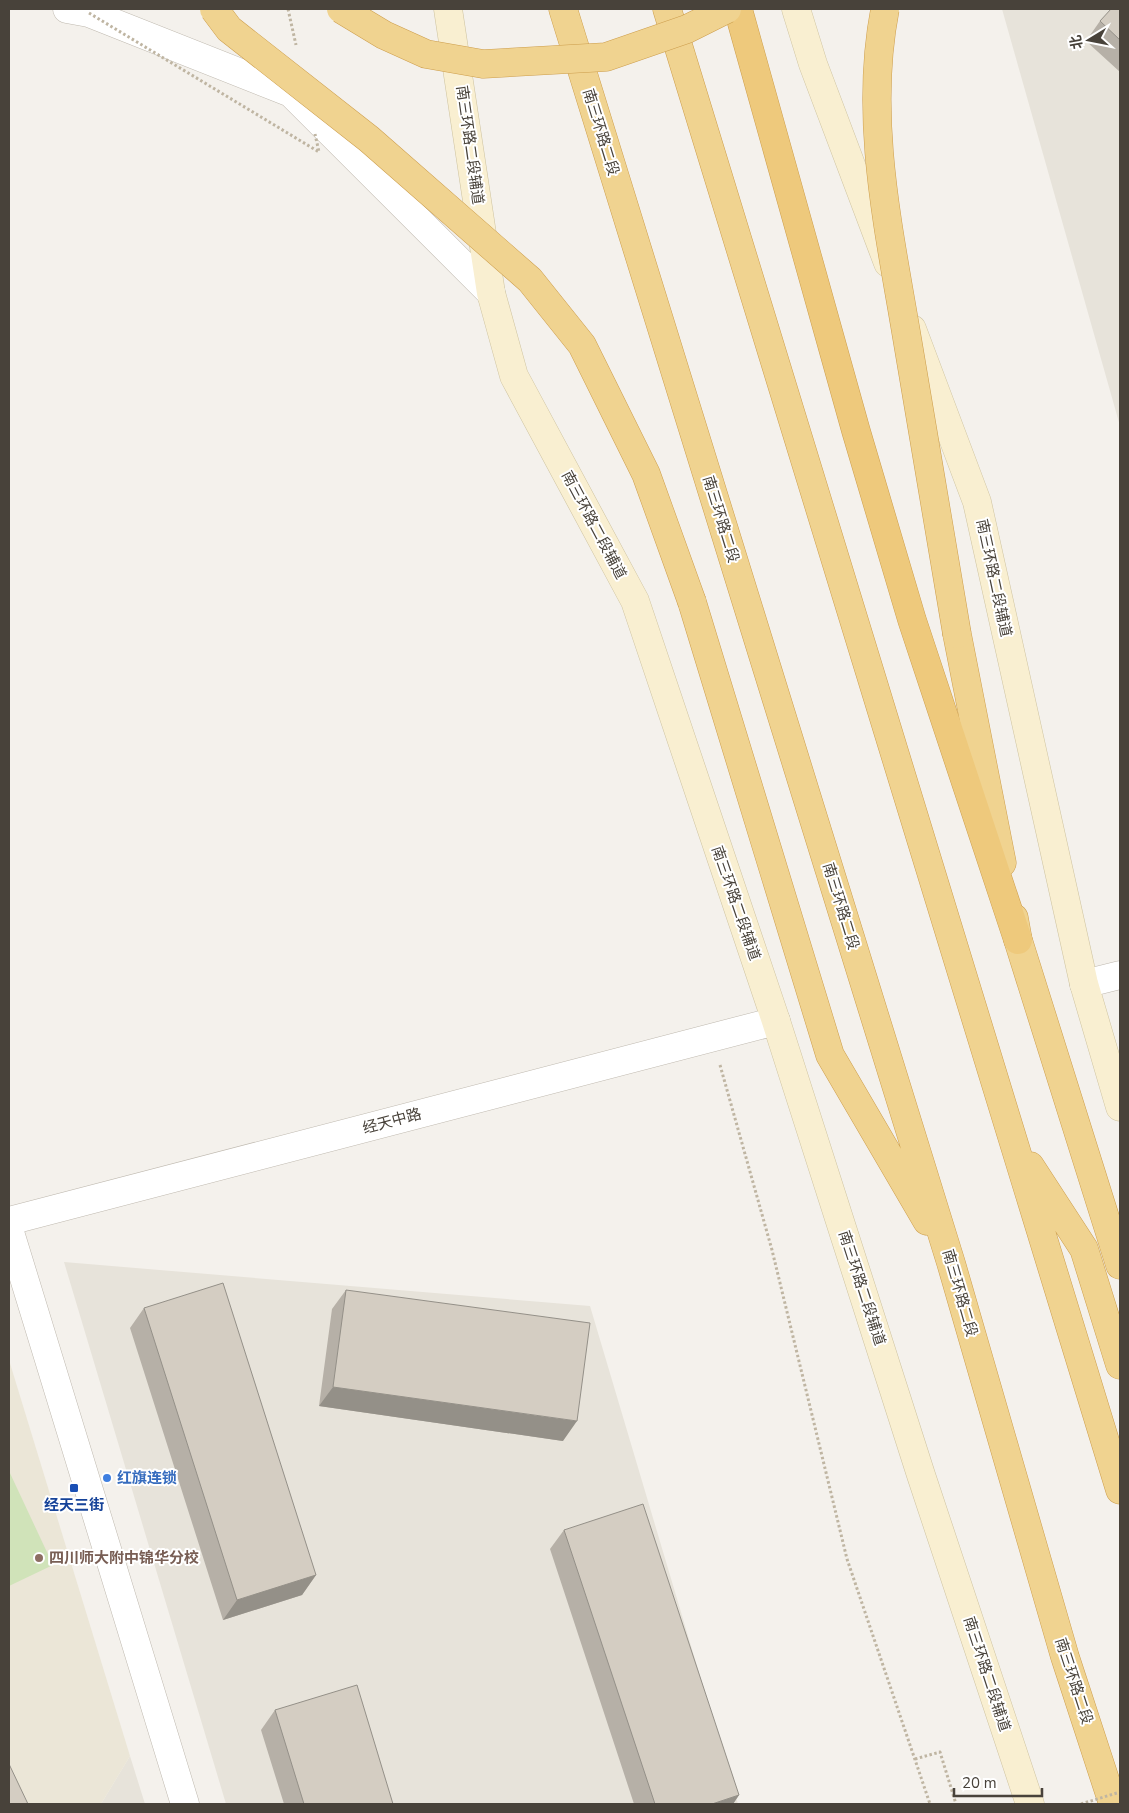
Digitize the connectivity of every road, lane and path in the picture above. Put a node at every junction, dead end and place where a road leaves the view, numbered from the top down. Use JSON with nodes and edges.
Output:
{"nodes":[{"id":1,"x":214,"y":9,"type":"edge"},
{"id":2,"x":288,"y":9,"type":"edge"},
{"id":3,"x":341,"y":9,"type":"edge"},
{"id":4,"x":448,"y":9,"type":"edge"},
{"id":5,"x":562,"y":9,"type":"edge"},
{"id":6,"x":667,"y":9,"type":"edge"},
{"id":7,"x":728,"y":9,"type":"edge"},
{"id":8,"x":738,"y":9,"type":"edge"},
{"id":9,"x":796,"y":9,"type":"edge"},
{"id":10,"x":884,"y":9,"type":"edge"},
{"id":11,"x":83,"y":10,"type":"edge"},
{"id":12,"x":296,"y":47,"type":"dead end"},
{"id":13,"x":315,"y":133,"type":"dead end"},
{"id":14,"x":491,"y":293,"type":"junction"},
{"id":15,"x":1018,"y":940,"type":"junction"},
{"id":16,"x":1120,"y":975,"type":"edge"},
{"id":17,"x":1084,"y":984,"type":"junction"},
{"id":18,"x":776,"y":1021,"type":"junction"},
{"id":19,"x":712,"y":1038,"type":"junction"},
{"id":20,"x":1120,"y":1107,"type":"edge"},
{"id":21,"x":1012,"y":1137,"type":"junction"},
{"id":22,"x":9,"y":1222,"type":"edge"},
{"id":23,"x":9,"y":1229,"type":"edge"},
{"id":24,"x":951,"y":1263,"type":"junction"},
{"id":25,"x":1120,"y":1264,"type":"edge"},
{"id":26,"x":1120,"y":1365,"type":"edge"},
{"id":27,"x":1120,"y":1490,"type":"edge"},
{"id":28,"x":915,"y":1759,"type":"junction"},
{"id":29,"x":1120,"y":1792,"type":"edge"},
{"id":30,"x":185,"y":1804,"type":"edge"},
{"id":31,"x":930,"y":1804,"type":"edge"},
{"id":32,"x":956,"y":1804,"type":"edge"},
{"id":33,"x":1030,"y":1804,"type":"edge"},
{"id":34,"x":1081,"y":1804,"type":"edge"},
{"id":35,"x":1113,"y":1804,"type":"edge"}],
"edges":[{"from":1,"to":24,"type":"highway","bridge":true},
{"from":2,"to":12,"type":"path","bridge":true},
{"from":3,"to":7,"type":"highway","bridge":true},
{"from":4,"to":14,"type":"main road","name":"南三环路二段辅道"},
{"from":5,"to":24,"type":"highway","name":"南三环路二段"},
{"from":6,"to":21,"type":"highway"},
{"from":8,"to":15,"type":"highway"},
{"from":9,"to":17,"type":"main road","name":"南三环路二段辅道"},
{"from":10,"to":15,"type":"highway","bridge":true},
{"from":11,"to":13,"type":"path","bridge":true},
{"from":11,"to":14,"type":"street"},
{"from":14,"to":18,"type":"main road","name":"南三环路二段辅道"},
{"from":15,"to":25,"type":"highway"},
{"from":16,"to":17,"type":"street"},
{"from":17,"to":20,"type":"main road","name":"南三环路二段辅道"},
{"from":18,"to":19,"type":"street","name":"经天中路"},
{"from":18,"to":33,"type":"main road","name":"南三环路二段辅道"},
{"from":19,"to":22,"type":"street","name":"经天中路"},
{"from":19,"to":28,"type":"path"},
{"from":21,"to":26,"type":"highway"},
{"from":21,"to":27,"type":"highway"},
{"from":23,"to":30,"type":"street"},
{"from":24,"to":35,"type":"highway","name":"南三环路二段"},
{"from":28,"to":31,"type":"path"},
{"from":28,"to":32,"type":"path"},
{"from":29,"to":34,"type":"path","bridge":true}]}
